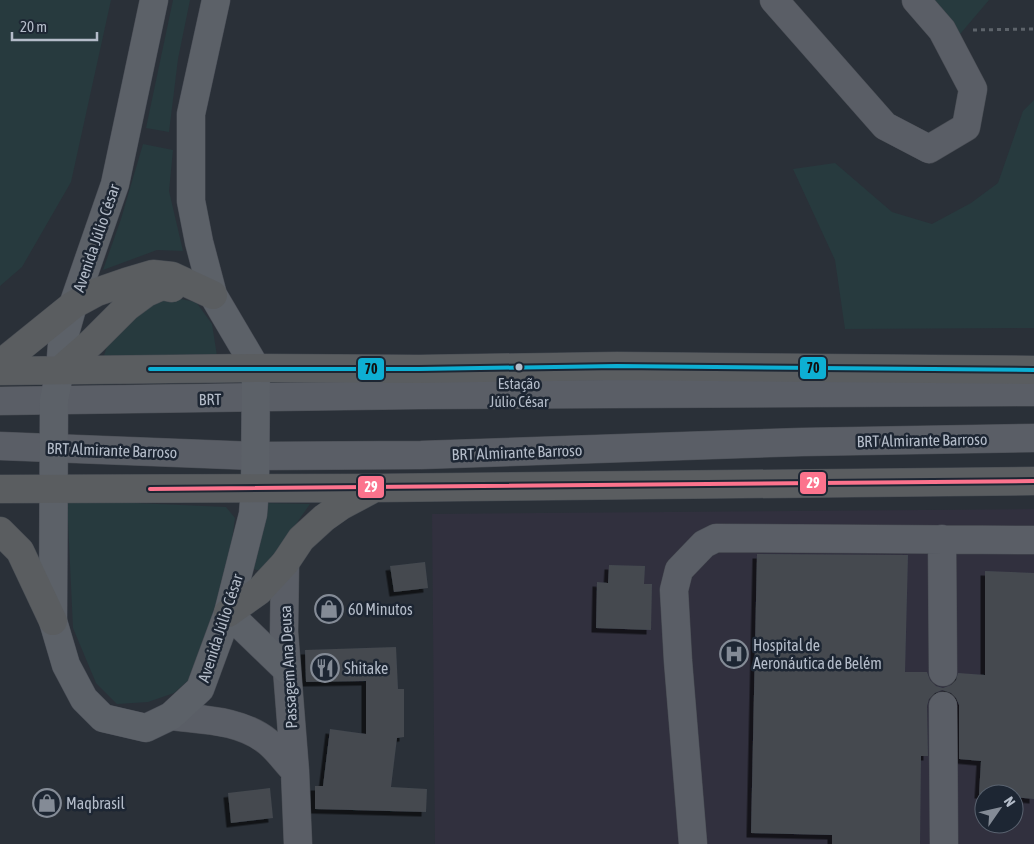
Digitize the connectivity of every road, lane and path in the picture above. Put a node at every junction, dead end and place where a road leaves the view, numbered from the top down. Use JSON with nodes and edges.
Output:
{"nodes":[{"id":1,"x":154,"y":0,"type":"edge"},
{"id":2,"x":216,"y":0,"type":"edge"},
{"id":3,"x":774,"y":0,"type":"edge"},
{"id":4,"x":916,"y":0,"type":"edge"},
{"id":5,"x":1034,"y":29,"type":"edge"},
{"id":6,"x":942,"y":30,"type":"junction"},
{"id":7,"x":213,"y":295,"type":"junction"},
{"id":8,"x":73,"y":305,"type":"junction"},
{"id":9,"x":0,"y":364,"type":"edge"},
{"id":10,"x":256,"y":368,"type":"junction"},
{"id":11,"x":60,"y":370,"type":"junction"},
{"id":12,"x":1034,"y":370,"type":"edge"},
{"id":13,"x":0,"y":371,"type":"edge"},
{"id":14,"x":1034,"y":392,"type":"edge"},
{"id":15,"x":256,"y":398,"type":"junction"},
{"id":16,"x":54,"y":400,"type":"junction"},
{"id":17,"x":0,"y":401,"type":"edge"},
{"id":18,"x":1034,"y":438,"type":"edge"},
{"id":19,"x":0,"y":446,"type":"edge"},
{"id":20,"x":54,"y":448,"type":"junction"},
{"id":21,"x":255,"y":456,"type":"junction"},
{"id":22,"x":1034,"y":481,"type":"edge"},
{"id":23,"x":255,"y":488,"type":"junction"},
{"id":24,"x":374,"y":488,"type":"junction"},
{"id":25,"x":0,"y":489,"type":"edge"},
{"id":26,"x":54,"y":490,"type":"junction"},
{"id":27,"x":0,"y":531,"type":"edge"},
{"id":28,"x":942,"y":539,"type":"junction"},
{"id":29,"x":1034,"y":540,"type":"edge"},
{"id":30,"x":284,"y":563,"type":"junction"},
{"id":31,"x":228,"y":613,"type":"junction"},
{"id":32,"x":53,"y":620,"type":"junction"},
{"id":33,"x":286,"y":669,"type":"junction"},
{"id":34,"x":943,"y":672,"type":"dead end"},
{"id":35,"x":943,"y":706,"type":"dead end"},
{"id":36,"x":171,"y":716,"type":"junction"},
{"id":37,"x":295,"y":772,"type":"junction"},
{"id":38,"x":298,"y":844,"type":"edge"},
{"id":39,"x":693,"y":844,"type":"edge"},
{"id":40,"x":944,"y":844,"type":"edge"}],
"edges":[{"from":1,"to":8,"type":"main road","name":"Avenida Júlio César"},
{"from":2,"to":7,"type":"main road"},
{"from":3,"to":6,"type":"street"},
{"from":4,"to":6,"type":"street"},
{"from":5,"to":6,"type":"path"},
{"from":7,"to":8,"type":"highway"},
{"from":7,"to":10,"type":"main road"},
{"from":7,"to":11,"type":"highway"},
{"from":8,"to":9,"type":"highway"},
{"from":8,"to":11,"type":"main road","name":"Avenida Júlio César"},
{"from":10,"to":11,"type":"highway"},
{"from":10,"to":12,"type":"highway"},
{"from":10,"to":15,"type":"main road","name":"Avenida Júlio César"},
{"from":11,"to":13,"type":"highway"},
{"from":11,"to":16,"type":"main road","name":"Avenida Júlio César"},
{"from":14,"to":15,"type":"street","name":"BRT"},
{"from":15,"to":16,"type":"street","name":"BRT"},
{"from":15,"to":21,"type":"main road","name":"Avenida Júlio César"},
{"from":16,"to":17,"type":"street","name":"BRT"},
{"from":16,"to":20,"type":"main road","name":"Avenida Júlio César"},
{"from":18,"to":21,"type":"street","name":"BRT Almirante Barroso"},
{"from":19,"to":20,"type":"street","name":"BRT Almirante Barroso"},
{"from":20,"to":21,"type":"street","name":"BRT Almirante Barroso"},
{"from":20,"to":26,"type":"main road","name":"Avenida Júlio César"},
{"from":21,"to":23,"type":"main road","name":"Avenida Júlio César"},
{"from":22,"to":24,"type":"highway"},
{"from":23,"to":24,"type":"highway"},
{"from":23,"to":26,"type":"highway"},
{"from":23,"to":31,"type":"main road","name":"Avenida Júlio César"},
{"from":24,"to":30,"type":"highway"},
{"from":25,"to":26,"type":"highway"},
{"from":26,"to":32,"type":"main road","name":"Avenida Júlio César"},
{"from":27,"to":32,"type":"highway"},
{"from":28,"to":29,"type":"street"},
{"from":28,"to":34,"type":"street"},
{"from":28,"to":39,"type":"street"},
{"from":30,"to":31,"type":"highway"},
{"from":30,"to":33,"type":"street","name":"Passagem Ana Deusa"},
{"from":31,"to":33,"type":"main road"},
{"from":31,"to":36,"type":"main road","name":"Avenida Júlio César"},
{"from":32,"to":36,"type":"main road","name":"Avenida Júlio César"},
{"from":33,"to":37,"type":"street","name":"Passagem Ana Deusa"},
{"from":35,"to":40,"type":"street"},
{"from":36,"to":37,"type":"street","name":"Passagem Ana Deusa"},
{"from":37,"to":38,"type":"street","name":"Passagem Ana Deusa"}]}
